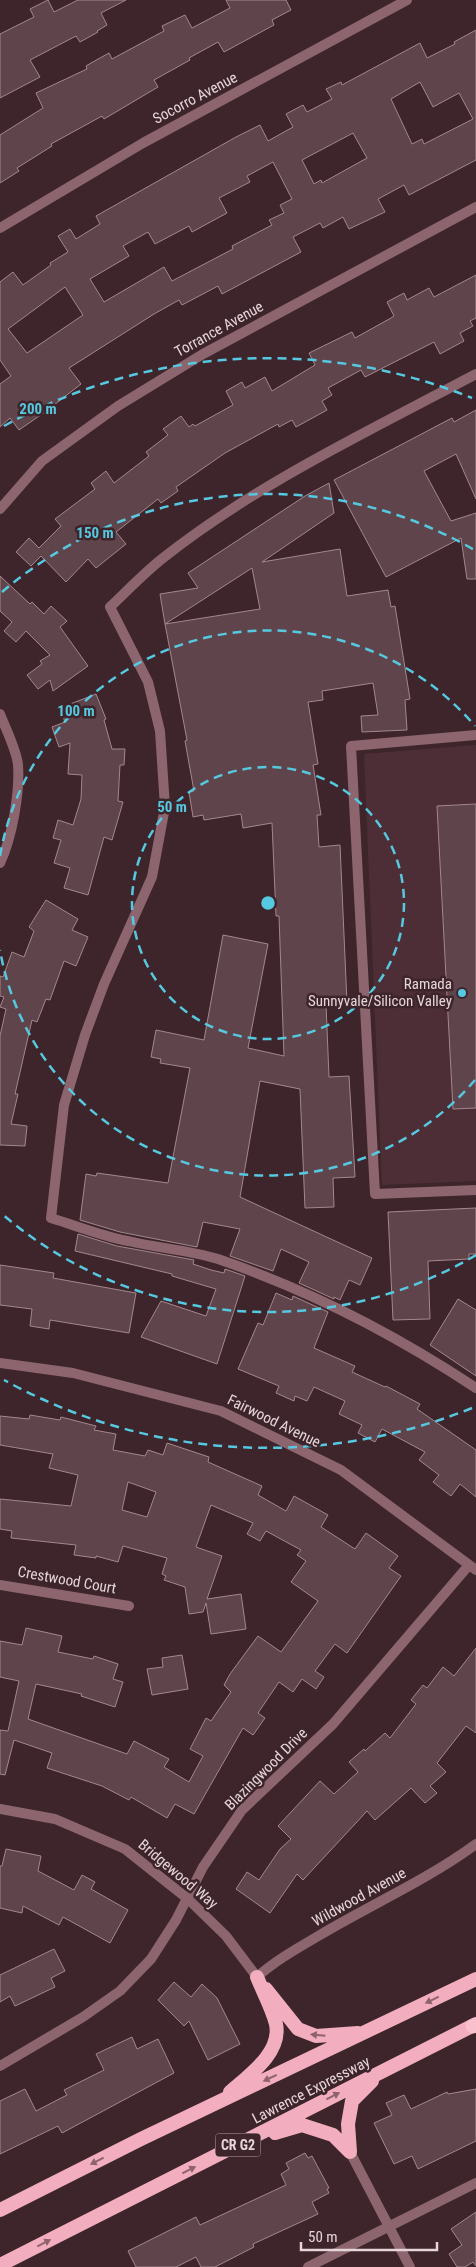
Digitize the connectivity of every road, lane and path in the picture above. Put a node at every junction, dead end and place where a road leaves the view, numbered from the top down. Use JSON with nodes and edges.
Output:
{"nodes":[{"id":1,"x":407,"y":0,"type":"edge"},
{"id":2,"x":476,"y":207,"type":"edge"},
{"id":3,"x":0,"y":228,"type":"edge"},
{"id":4,"x":476,"y":374,"type":"edge"},
{"id":5,"x":0,"y":509,"type":"edge"},
{"id":6,"x":0,"y":714,"type":"edge"},
{"id":7,"x":476,"y":735,"type":"edge"},
{"id":8,"x":0,"y":863,"type":"edge"},
{"id":9,"x":476,"y":1190,"type":"edge"},
{"id":10,"x":0,"y":1363,"type":"edge"},
{"id":11,"x":476,"y":1388,"type":"edge"},
{"id":12,"x":472,"y":1567,"type":"edge"},
{"id":13,"x":0,"y":1585,"type":"edge"},
{"id":14,"x":128,"y":1606,"type":"dead end"},
{"id":15,"x":0,"y":1808,"type":"edge"},
{"id":16,"x":476,"y":1844,"type":"edge"},
{"id":17,"x":188,"y":1899,"type":"junction"},
{"id":18,"x":257,"y":1977,"type":"junction"},
{"id":19,"x":476,"y":1979,"type":"edge"},
{"id":20,"x":475,"y":2025,"type":"edge"},
{"id":21,"x":366,"y":2032,"type":"junction"},
{"id":22,"x":0,"y":2066,"type":"edge"},
{"id":23,"x":381,"y":2072,"type":"junction"},
{"id":24,"x":220,"y":2102,"type":"junction"},
{"id":25,"x":243,"y":2143,"type":"junction"},
{"id":26,"x":350,"y":2152,"type":"junction"},
{"id":27,"x":476,"y":2183,"type":"edge"},
{"id":28,"x":0,"y":2210,"type":"edge"},
{"id":29,"x":388,"y":2226,"type":"junction"},
{"id":30,"x":0,"y":2265,"type":"edge"},
{"id":31,"x":308,"y":2267,"type":"edge"},
{"id":32,"x":410,"y":2267,"type":"edge"}],
"edges":[{"from":1,"to":3,"type":"street","name":"Socorro Avenue"},
{"from":2,"to":5,"type":"street","name":"Torrance Avenue"},
{"from":4,"to":11,"type":"street"},
{"from":6,"to":8,"type":"street"},
{"from":7,"to":9,"type":"street"},
{"from":10,"to":12,"type":"street","name":"Fairwood Avenue"},
{"from":12,"to":17,"type":"street","name":"Blazingwood Drive"},
{"from":13,"to":14,"type":"street","name":"Crestwood Court"},
{"from":15,"to":17,"type":"street","name":"Bridgewood Way"},
{"from":16,"to":18,"type":"street","name":"Wildwood Avenue"},
{"from":17,"to":18,"type":"street","name":"Bridgewood Way"},
{"from":17,"to":22,"type":"street","name":"Blazingwood Drive"},
{"from":21,"to":18,"type":"highway","one_way":true},
{"from":18,"to":24,"type":"highway"},
{"from":19,"to":21,"type":"highway","name":"Lawrence Expressway","one_way":true},
{"from":20,"to":23,"type":"highway","name":"Lawrence Expressway","number":"CR G2"},
{"from":21,"to":24,"type":"highway","name":"Lawrence Expressway","one_way":true},
{"from":25,"to":23,"type":"highway","name":"Lawrence Expressway","number":"CR G2","one_way":true},
{"from":23,"to":26,"type":"highway"},
{"from":24,"to":28,"type":"highway","name":"Lawrence Expressway","one_way":true},
{"from":25,"to":26,"type":"highway"},
{"from":30,"to":25,"type":"highway","name":"Lawrence Expressway","number":"CR G2","one_way":true},
{"from":26,"to":29,"type":"street"},
{"from":27,"to":29,"type":"street"},
{"from":29,"to":31,"type":"street"},
{"from":29,"to":32,"type":"street"}]}
